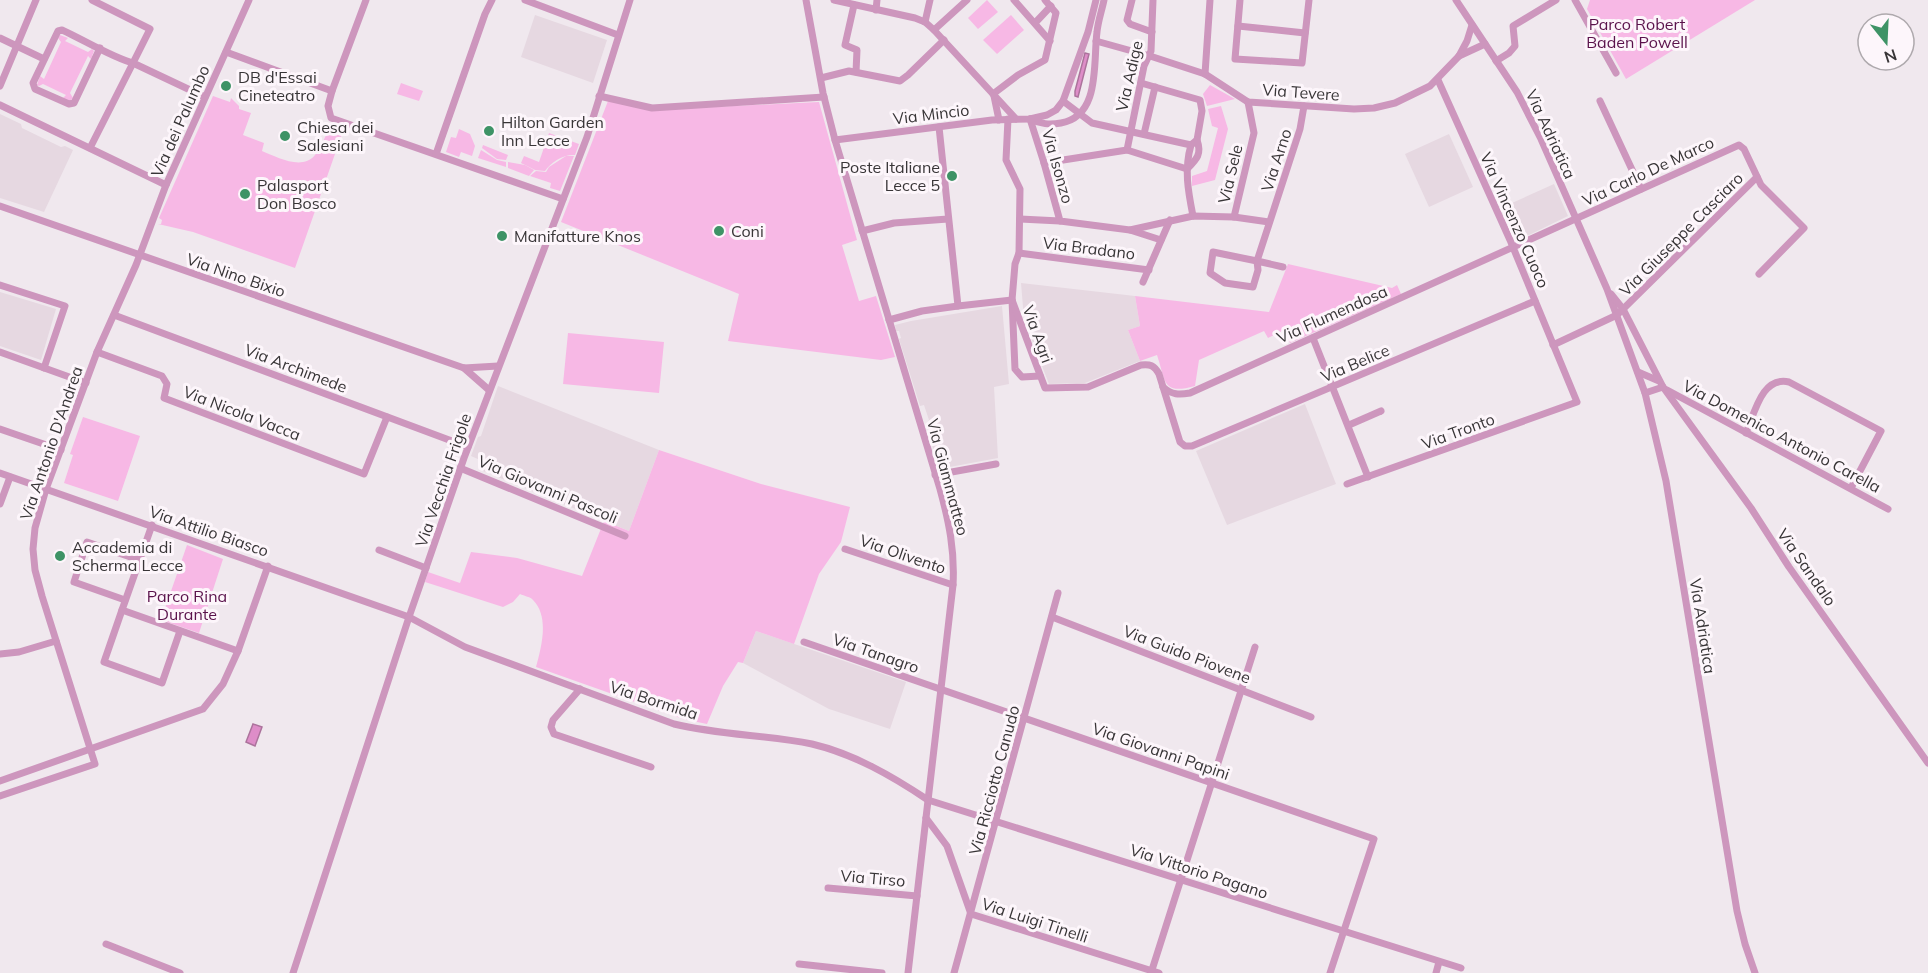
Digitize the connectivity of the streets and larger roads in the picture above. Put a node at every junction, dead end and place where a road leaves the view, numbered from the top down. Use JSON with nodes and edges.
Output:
{"nodes":[{"id":1,"x":36,"y":0,"type":"edge"},
{"id":2,"x":92,"y":0,"type":"edge"},
{"id":3,"x":249,"y":0,"type":"edge"},
{"id":4,"x":366,"y":0,"type":"edge"},
{"id":5,"x":486,"y":0,"type":"edge"},
{"id":6,"x":492,"y":0,"type":"edge"},
{"id":7,"x":525,"y":0,"type":"edge"},
{"id":8,"x":630,"y":0,"type":"edge"},
{"id":9,"x":806,"y":0,"type":"edge"},
{"id":10,"x":834,"y":0,"type":"edge"},
{"id":11,"x":878,"y":0,"type":"edge"},
{"id":12,"x":930,"y":0,"type":"edge"},
{"id":13,"x":1014,"y":0,"type":"edge"},
{"id":14,"x":1044,"y":0,"type":"edge"},
{"id":15,"x":1096,"y":0,"type":"edge"},
{"id":16,"x":1104,"y":0,"type":"edge"},
{"id":17,"x":1132,"y":0,"type":"edge"},
{"id":18,"x":1153,"y":0,"type":"edge"},
{"id":19,"x":1210,"y":0,"type":"edge"},
{"id":20,"x":1240,"y":0,"type":"edge"},
{"id":21,"x":1309,"y":0,"type":"edge"},
{"id":22,"x":1456,"y":0,"type":"edge"},
{"id":23,"x":1575,"y":0,"type":"edge"},
{"id":24,"x":965,"y":1,"type":"edge"},
{"id":25,"x":1553,"y":1,"type":"edge"},
{"id":26,"x":854,"y":5,"type":"junction"},
{"id":27,"x":1051,"y":6,"type":"junction"},
{"id":28,"x":876,"y":9,"type":"junction"},
{"id":29,"x":484,"y":14,"type":"junction"},
{"id":30,"x":925,"y":22,"type":"junction"},
{"id":31,"x":1035,"y":22,"type":"junction"},
{"id":32,"x":1472,"y":25,"type":"junction"},
{"id":33,"x":1238,"y":26,"type":"junction"},
{"id":34,"x":934,"y":30,"type":"junction"},
{"id":35,"x":1152,"y":32,"type":"junction"},
{"id":36,"x":1305,"y":33,"type":"junction"},
{"id":37,"x":618,"y":35,"type":"junction"},
{"id":38,"x":0,"y":38,"type":"edge"},
{"id":39,"x":944,"y":40,"type":"junction"},
{"id":40,"x":1050,"y":41,"type":"junction"},
{"id":41,"x":1096,"y":41,"type":"junction"},
{"id":42,"x":1485,"y":44,"type":"junction"},
{"id":43,"x":16,"y":45,"type":"junction"},
{"id":44,"x":100,"y":48,"type":"junction"},
{"id":45,"x":226,"y":52,"type":"junction"},
{"id":46,"x":1150,"y":56,"type":"junction"},
{"id":47,"x":1459,"y":57,"type":"junction"},
{"id":48,"x":44,"y":59,"type":"junction"},
{"id":49,"x":1496,"y":61,"type":"junction"},
{"id":50,"x":133,"y":63,"type":"junction"},
{"id":51,"x":856,"y":72,"type":"junction"},
{"id":52,"x":1616,"y":73,"type":"dead end"},
{"id":53,"x":1205,"y":74,"type":"junction"},
{"id":54,"x":821,"y":78,"type":"junction"},
{"id":55,"x":1438,"y":80,"type":"junction"},
{"id":56,"x":1141,"y":83,"type":"junction"},
{"id":57,"x":0,"y":86,"type":"edge"},
{"id":58,"x":1155,"y":87,"type":"junction"},
{"id":59,"x":332,"y":91,"type":"junction"},
{"id":60,"x":993,"y":94,"type":"junction"},
{"id":61,"x":599,"y":96,"type":"junction"},
{"id":62,"x":205,"y":97,"type":"junction"},
{"id":63,"x":824,"y":97,"type":"junction"},
{"id":64,"x":1600,"y":101,"type":"dead end"},
{"id":65,"x":1065,"y":102,"type":"junction"},
{"id":66,"x":1248,"y":102,"type":"junction"},
{"id":67,"x":0,"y":105,"type":"edge"},
{"id":68,"x":1304,"y":106,"type":"junction"},
{"id":69,"x":1084,"y":111,"type":"junction"},
{"id":70,"x":1008,"y":119,"type":"junction"},
{"id":71,"x":1016,"y":119,"type":"junction"},
{"id":72,"x":1030,"y":119,"type":"junction"},
{"id":73,"x":999,"y":120,"type":"junction"},
{"id":74,"x":939,"y":127,"type":"junction"},
{"id":75,"x":1131,"y":132,"type":"junction"},
{"id":76,"x":1144,"y":134,"type":"junction"},
{"id":77,"x":835,"y":140,"type":"junction"},
{"id":78,"x":1194,"y":142,"type":"junction"},
{"id":79,"x":90,"y":148,"type":"junction"},
{"id":80,"x":1127,"y":150,"type":"junction"},
{"id":81,"x":436,"y":154,"type":"junction"},
{"id":82,"x":1044,"y":163,"type":"junction"},
{"id":83,"x":1187,"y":169,"type":"junction"},
{"id":84,"x":1758,"y":177,"type":"junction"},
{"id":85,"x":166,"y":185,"type":"junction"},
{"id":86,"x":1641,"y":189,"type":"junction"},
{"id":87,"x":563,"y":199,"type":"junction"},
{"id":88,"x":0,"y":206,"type":"edge"},
{"id":89,"x":1193,"y":216,"type":"junction"},
{"id":90,"x":1234,"y":217,"type":"junction"},
{"id":91,"x":948,"y":219,"type":"junction"},
{"id":92,"x":1020,"y":219,"type":"junction"},
{"id":93,"x":1575,"y":219,"type":"junction"},
{"id":94,"x":1170,"y":220,"type":"junction"},
{"id":95,"x":1060,"y":221,"type":"junction"},
{"id":96,"x":1269,"y":222,"type":"junction"},
{"id":97,"x":1130,"y":230,"type":"junction"},
{"id":98,"x":862,"y":231,"type":"junction"},
{"id":99,"x":1161,"y":240,"type":"junction"},
{"id":100,"x":1513,"y":248,"type":"junction"},
{"id":101,"x":1019,"y":253,"type":"junction"},
{"id":102,"x":140,"y":255,"type":"junction"},
{"id":103,"x":1257,"y":261,"type":"junction"},
{"id":104,"x":1283,"y":267,"type":"dead end"},
{"id":105,"x":1149,"y":270,"type":"junction"},
{"id":106,"x":1759,"y":274,"type":"dead end"},
{"id":107,"x":1143,"y":282,"type":"dead end"},
{"id":108,"x":0,"y":285,"type":"edge"},
{"id":109,"x":1607,"y":289,"type":"junction"},
{"id":110,"x":1012,"y":300,"type":"junction"},
{"id":111,"x":1535,"y":301,"type":"junction"},
{"id":112,"x":958,"y":306,"type":"junction"},
{"id":113,"x":1623,"y":309,"type":"junction"},
{"id":114,"x":114,"y":315,"type":"junction"},
{"id":115,"x":1617,"y":315,"type":"junction"},
{"id":116,"x":890,"y":320,"type":"junction"},
{"id":117,"x":1313,"y":338,"type":"junction"},
{"id":118,"x":1553,"y":345,"type":"junction"},
{"id":119,"x":0,"y":352,"type":"edge"},
{"id":120,"x":97,"y":352,"type":"junction"},
{"id":121,"x":498,"y":366,"type":"junction"},
{"id":122,"x":44,"y":368,"type":"junction"},
{"id":123,"x":464,"y":368,"type":"junction"},
{"id":124,"x":1638,"y":372,"type":"junction"},
{"id":125,"x":1040,"y":376,"type":"junction"},
{"id":126,"x":86,"y":383,"type":"junction"},
{"id":127,"x":1661,"y":384,"type":"junction"},
{"id":128,"x":1163,"y":387,"type":"junction"},
{"id":129,"x":1333,"y":387,"type":"junction"},
{"id":130,"x":489,"y":390,"type":"junction"},
{"id":131,"x":1645,"y":393,"type":"junction"},
{"id":132,"x":1577,"y":402,"type":"joint"},
{"id":133,"x":1381,"y":411,"type":"dead end"},
{"id":134,"x":387,"y":417,"type":"junction"},
{"id":135,"x":1349,"y":425,"type":"junction"},
{"id":136,"x":0,"y":429,"type":"edge"},
{"id":137,"x":1746,"y":433,"type":"junction"},
{"id":138,"x":1185,"y":446,"type":"joint"},
{"id":139,"x":468,"y":447,"type":"junction"},
{"id":140,"x":61,"y":450,"type":"junction"},
{"id":141,"x":996,"y":464,"type":"dead end"},
{"id":142,"x":460,"y":468,"type":"junction"},
{"id":143,"x":0,"y":473,"type":"edge"},
{"id":144,"x":935,"y":475,"type":"junction"},
{"id":145,"x":10,"y":477,"type":"junction"},
{"id":146,"x":1368,"y":477,"type":"junction"},
{"id":147,"x":1347,"y":484,"type":"dead end"},
{"id":148,"x":1851,"y":488,"type":"junction"},
{"id":149,"x":46,"y":489,"type":"junction"},
{"id":150,"x":0,"y":504,"type":"edge"},
{"id":151,"x":1888,"y":509,"type":"dead end"},
{"id":152,"x":152,"y":525,"type":"junction"},
{"id":153,"x":626,"y":536,"type":"dead end"},
{"id":154,"x":845,"y":549,"type":"dead end"},
{"id":155,"x":379,"y":550,"type":"dead end"},
{"id":156,"x":139,"y":560,"type":"junction"},
{"id":157,"x":268,"y":566,"type":"junction"},
{"id":158,"x":426,"y":568,"type":"junction"},
{"id":159,"x":953,"y":585,"type":"junction"},
{"id":160,"x":1059,"y":593,"type":"dead end"},
{"id":161,"x":125,"y":600,"type":"junction"},
{"id":162,"x":122,"y":610,"type":"junction"},
{"id":163,"x":409,"y":617,"type":"junction"},
{"id":164,"x":1052,"y":617,"type":"junction"},
{"id":165,"x":180,"y":631,"type":"junction"},
{"id":166,"x":56,"y":642,"type":"junction"},
{"id":167,"x":804,"y":642,"type":"dead end"},
{"id":168,"x":1255,"y":647,"type":"dead end"},
{"id":169,"x":238,"y":651,"type":"junction"},
{"id":170,"x":0,"y":654,"type":"edge"},
{"id":171,"x":579,"y":689,"type":"junction"},
{"id":172,"x":940,"y":689,"type":"junction"},
{"id":173,"x":1242,"y":689,"type":"junction"},
{"id":174,"x":1311,"y":717,"type":"dead end"},
{"id":175,"x":1025,"y":718,"type":"junction"},
{"id":176,"x":90,"y":750,"type":"junction"},
{"id":177,"x":1928,"y":763,"type":"edge"},
{"id":178,"x":651,"y":767,"type":"dead end"},
{"id":179,"x":0,"y":781,"type":"edge"},
{"id":180,"x":1212,"y":783,"type":"junction"},
{"id":181,"x":0,"y":796,"type":"edge"},
{"id":182,"x":928,"y":800,"type":"junction"},
{"id":183,"x":926,"y":818,"type":"junction"},
{"id":184,"x":996,"y":821,"type":"junction"},
{"id":185,"x":1180,"y":880,"type":"junction"},
{"id":186,"x":828,"y":888,"type":"dead end"},
{"id":187,"x":917,"y":896,"type":"junction"},
{"id":188,"x":970,"y":914,"type":"junction"},
{"id":189,"x":1344,"y":932,"type":"junction"},
{"id":190,"x":106,"y":944,"type":"dead end"},
{"id":191,"x":1439,"y":962,"type":"junction"},
{"id":192,"x":799,"y":964,"type":"dead end"},
{"id":193,"x":1461,"y":968,"type":"dead end"},
{"id":194,"x":824,"y":970,"type":"edge"},
{"id":195,"x":1154,"y":972,"type":"edge"},
{"id":196,"x":180,"y":973,"type":"edge"},
{"id":197,"x":293,"y":973,"type":"edge"},
{"id":198,"x":882,"y":973,"type":"edge"},
{"id":199,"x":908,"y":973,"type":"edge"},
{"id":200,"x":954,"y":973,"type":"edge"},
{"id":201,"x":1330,"y":973,"type":"edge"},
{"id":202,"x":1436,"y":973,"type":"edge"},
{"id":203,"x":1755,"y":973,"type":"edge"}],
"edges":[{"from":1,"to":43,"type":"street"},
{"from":2,"to":50,"type":"street"},
{"from":3,"to":45,"type":"street","name":"Via dei Palumbo"},
{"from":4,"to":59,"type":"street"},
{"from":5,"to":29,"type":"street"},
{"from":6,"to":29,"type":"street"},
{"from":7,"to":37,"type":"street"},
{"from":8,"to":37,"type":"street","name":"Via Vecchia Frigole"},
{"from":9,"to":54,"type":"street","name":"Via Giammatteo"},
{"from":10,"to":26,"type":"street"},
{"from":11,"to":28,"type":"street"},
{"from":12,"to":30,"type":"street"},
{"from":13,"to":31,"type":"street"},
{"from":14,"to":27,"type":"street"},
{"from":15,"to":65,"type":"street"},
{"from":16,"to":41,"type":"street"},
{"from":17,"to":35,"type":"street","name":"Via Adige"},
{"from":18,"to":35,"type":"street","name":"Via Adige"},
{"from":19,"to":53,"type":"street"},
{"from":20,"to":33,"type":"street"},
{"from":21,"to":36,"type":"street"},
{"from":22,"to":32,"type":"street","name":"Via Adriatica"},
{"from":23,"to":52,"type":"street"},
{"from":24,"to":34,"type":"street"},
{"from":25,"to":49,"type":"street"},
{"from":26,"to":28,"type":"street"},
{"from":26,"to":51,"type":"street"},
{"from":27,"to":31,"type":"street"},
{"from":27,"to":40,"type":"street"},
{"from":28,"to":30,"type":"street"},
{"from":29,"to":81,"type":"street"},
{"from":30,"to":34,"type":"street"},
{"from":31,"to":40,"type":"street"},
{"from":32,"to":42,"type":"street","name":"Via Adriatica"},
{"from":32,"to":47,"type":"street"},
{"from":33,"to":36,"type":"street"},
{"from":33,"to":36,"type":"street"},
{"from":34,"to":39,"type":"street"},
{"from":35,"to":46,"type":"street","name":"Via Adige"},
{"from":37,"to":61,"type":"street","name":"Via Vecchia Frigole"},
{"from":38,"to":43,"type":"street"},
{"from":39,"to":51,"type":"street"},
{"from":39,"to":60,"type":"street"},
{"from":40,"to":60,"type":"street"},
{"from":41,"to":46,"type":"street","name":"Via Tevere"},
{"from":41,"to":69,"type":"street"},
{"from":42,"to":47,"type":"street"},
{"from":42,"to":49,"type":"street","name":"Via Adriatica"},
{"from":43,"to":48,"type":"street"},
{"from":43,"to":57,"type":"street"},
{"from":44,"to":48,"type":"street"},
{"from":44,"to":48,"type":"street"},
{"from":44,"to":50,"type":"street"},
{"from":45,"to":59,"type":"street"},
{"from":45,"to":62,"type":"street","name":"Via dei Palumbo"},
{"from":46,"to":53,"type":"street","name":"Via Tevere"},
{"from":46,"to":56,"type":"street","name":"Via Adige"},
{"from":47,"to":55,"type":"street"},
{"from":49,"to":93,"type":"street","name":"Via Adriatica"},
{"from":50,"to":62,"type":"street"},
{"from":50,"to":79,"type":"street"},
{"from":51,"to":54,"type":"street"},
{"from":53,"to":66,"type":"street","name":"Via Tevere"},
{"from":54,"to":63,"type":"street","name":"Via Giammatteo"},
{"from":55,"to":68,"type":"street","name":"Via Tevere"},
{"from":55,"to":100,"type":"street","name":"Via Vincenzo Cuoco"},
{"from":56,"to":58,"type":"street"},
{"from":56,"to":75,"type":"street","name":"Via Adige"},
{"from":58,"to":76,"type":"street","name":"Via Adige"},
{"from":58,"to":78,"type":"street"},
{"from":59,"to":81,"type":"street"},
{"from":60,"to":71,"type":"street"},
{"from":60,"to":73,"type":"street"},
{"from":61,"to":63,"type":"street"},
{"from":61,"to":87,"type":"street","name":"Via Vecchia Frigole"},
{"from":62,"to":85,"type":"street","name":"Via dei Palumbo"},
{"from":63,"to":77,"type":"street","name":"Via Giammatteo"},
{"from":64,"to":86,"type":"street"},
{"from":65,"to":69,"type":"street"},
{"from":65,"to":72,"type":"street"},
{"from":66,"to":68,"type":"street","name":"Via Tevere"},
{"from":66,"to":90,"type":"street","name":"Via Sele"},
{"from":67,"to":79,"type":"street"},
{"from":68,"to":96,"type":"street","name":"Via Arno"},
{"from":69,"to":72,"type":"street"},
{"from":69,"to":75,"type":"street"},
{"from":70,"to":71,"type":"street","name":"Via Mincio"},
{"from":70,"to":73,"type":"street","name":"Via Mincio"},
{"from":70,"to":92,"type":"street","name":"Via Bradano"},
{"from":71,"to":72,"type":"street","name":"Via Mincio"},
{"from":72,"to":82,"type":"street","name":"Via Isonzo"},
{"from":73,"to":74,"type":"street","name":"Via Mincio"},
{"from":74,"to":77,"type":"street","name":"Via Mincio"},
{"from":74,"to":91,"type":"street"},
{"from":75,"to":76,"type":"street"},
{"from":75,"to":80,"type":"street","name":"Via Adige"},
{"from":76,"to":78,"type":"street"},
{"from":77,"to":98,"type":"street","name":"Via Giammatteo"},
{"from":78,"to":83,"type":"street"},
{"from":79,"to":85,"type":"street"},
{"from":80,"to":82,"type":"street"},
{"from":80,"to":83,"type":"street"},
{"from":81,"to":87,"type":"street"},
{"from":82,"to":95,"type":"street","name":"Via Isonzo"},
{"from":83,"to":89,"type":"street"},
{"from":84,"to":86,"type":"street","name":"Via Carlo De Marco"},
{"from":84,"to":106,"type":"street","name":"Via Carlo De Marco"},
{"from":84,"to":113,"type":"street","name":"Via Giuseppe Casciaro"},
{"from":85,"to":102,"type":"street","name":"Via dei Palumbo"},
{"from":86,"to":93,"type":"street","name":"Via Carlo De Marco"},
{"from":87,"to":121,"type":"street","name":"Via Vecchia Frigole"},
{"from":88,"to":102,"type":"street","name":"Via Nino Bixio"},
{"from":89,"to":90,"type":"street","name":"Via Isonzo"},
{"from":89,"to":94,"type":"street","name":"Via Isonzo"},
{"from":90,"to":96,"type":"street","name":"Via Isonzo"},
{"from":91,"to":98,"type":"street"},
{"from":91,"to":112,"type":"street"},
{"from":92,"to":95,"type":"street","name":"Via Isonzo"},
{"from":92,"to":101,"type":"street","name":"Via Bradano"},
{"from":93,"to":100,"type":"street","name":"Via Carlo De Marco"},
{"from":93,"to":109,"type":"street","name":"Via Adriatica"},
{"from":94,"to":97,"type":"street","name":"Via Isonzo"},
{"from":94,"to":99,"type":"street","name":"Via Bradano"},
{"from":95,"to":97,"type":"street","name":"Via Isonzo"},
{"from":96,"to":103,"type":"street","name":"Via Arno"},
{"from":97,"to":99,"type":"street","name":"Via Isonzo"},
{"from":98,"to":116,"type":"street","name":"Via Giammatteo"},
{"from":99,"to":105,"type":"street","name":"Via Bradano"},
{"from":100,"to":111,"type":"street","name":"Via Vincenzo Cuoco"},
{"from":100,"to":117,"type":"street","name":"Via Flumendosa"},
{"from":101,"to":105,"type":"street","name":"Via Bradano"},
{"from":101,"to":110,"type":"street"},
{"from":102,"to":114,"type":"street","name":"Via Antonio D'Andrea"},
{"from":102,"to":123,"type":"street","name":"Via Nino Bixio"},
{"from":103,"to":103,"type":"street","name":"Via Arno"},
{"from":103,"to":104,"type":"street"},
{"from":105,"to":107,"type":"street","name":"Via Bradano"},
{"from":108,"to":122,"type":"street"},
{"from":109,"to":113,"type":"street","name":"Via Adriatica"},
{"from":109,"to":115,"type":"street","name":"Via Adriatica"},
{"from":110,"to":112,"type":"street","name":"Via Agri"},
{"from":110,"to":125,"type":"street","name":"Via Agri"},
{"from":110,"to":125,"type":"street","name":"Via Agri"},
{"from":111,"to":118,"type":"street","name":"Via Vincenzo Cuoco"},
{"from":111,"to":129,"type":"street","name":"Via Belice"},
{"from":112,"to":116,"type":"street","name":"Via Agri"},
{"from":113,"to":115,"type":"street","name":"Via Giuseppe Casciaro"},
{"from":113,"to":127,"type":"street","name":"Via Adriatica"},
{"from":114,"to":120,"type":"street","name":"Via Antonio D'Andrea"},
{"from":114,"to":134,"type":"street","name":"Via Archimede"},
{"from":115,"to":118,"type":"street","name":"Via Giuseppe Casciaro"},
{"from":115,"to":124,"type":"street","name":"Via Adriatica"},
{"from":116,"to":144,"type":"street","name":"Via Giammatteo"},
{"from":117,"to":128,"type":"street","name":"Via Flumendosa"},
{"from":117,"to":129,"type":"street"},
{"from":118,"to":132,"type":"street","name":"Via Vincenzo Cuoco"},
{"from":119,"to":122,"type":"street"},
{"from":120,"to":126,"type":"street","name":"Via Antonio D'Andrea"},
{"from":120,"to":134,"type":"street","name":"Via Nicola Vacca"},
{"from":121,"to":123,"type":"street","name":"Via Nino Bixio"},
{"from":121,"to":130,"type":"street","name":"Via Vecchia Frigole"},
{"from":122,"to":126,"type":"street"},
{"from":123,"to":130,"type":"street","name":"Via Nino Bixio"},
{"from":124,"to":127,"type":"street","name":"Via Domenico Antonio Carella"},
{"from":124,"to":131,"type":"street","name":"Via Adriatica"},
{"from":125,"to":128,"type":"street","name":"Via Agri"},
{"from":126,"to":140,"type":"street","name":"Via Antonio D'Andrea"},
{"from":127,"to":131,"type":"street"},
{"from":127,"to":137,"type":"street","name":"Via Domenico Antonio Carella"},
{"from":127,"to":177,"type":"street","name":"Via Sandalo"},
{"from":128,"to":138,"type":"street","name":"Via Agri"},
{"from":129,"to":135,"type":"street"},
{"from":129,"to":138,"type":"street","name":"Via Belice"},
{"from":130,"to":139,"type":"street","name":"Via Vecchia Frigole"},
{"from":131,"to":203,"type":"street","name":"Via Adriatica"},
{"from":132,"to":146,"type":"street","name":"Via Tronto"},
{"from":133,"to":135,"type":"street"},
{"from":134,"to":139,"type":"street","name":"Via Archimede"},
{"from":135,"to":146,"type":"street"},
{"from":136,"to":140,"type":"street"},
{"from":137,"to":148,"type":"street","name":"Via Domenico Antonio Carella"},
{"from":137,"to":148,"type":"street"},
{"from":139,"to":142,"type":"street","name":"Via Vecchia Frigole"},
{"from":140,"to":149,"type":"street","name":"Via Antonio D'Andrea"},
{"from":141,"to":144,"type":"street"},
{"from":142,"to":153,"type":"street","name":"Via Giovanni Pascoli"},
{"from":142,"to":158,"type":"street","name":"Via Vecchia Frigole"},
{"from":143,"to":145,"type":"street","name":"Via Attilio Biasco"},
{"from":144,"to":159,"type":"street","name":"Via Giammatteo"},
{"from":145,"to":149,"type":"street","name":"Via Attilio Biasco"},
{"from":145,"to":150,"type":"street"},
{"from":146,"to":147,"type":"street","name":"Via Tronto"},
{"from":148,"to":151,"type":"street","name":"Via Domenico Antonio Carella"},
{"from":149,"to":152,"type":"street","name":"Via Attilio Biasco"},
{"from":149,"to":166,"type":"street","name":"Via Antonio D'Andrea"},
{"from":152,"to":156,"type":"street"},
{"from":152,"to":157,"type":"street","name":"Via Attilio Biasco"},
{"from":154,"to":159,"type":"street","name":"Via Olivento"},
{"from":155,"to":158,"type":"street"},
{"from":156,"to":161,"type":"street"},
{"from":156,"to":161,"type":"street"},
{"from":157,"to":163,"type":"street","name":"Via Attilio Biasco"},
{"from":157,"to":169,"type":"street"},
{"from":158,"to":163,"type":"street","name":"Via Vecchia Frigole"},
{"from":159,"to":172,"type":"street","name":"Via Giammatteo"},
{"from":160,"to":164,"type":"street","name":"Via Ricciotto Canudo"},
{"from":161,"to":162,"type":"street"},
{"from":162,"to":165,"type":"street"},
{"from":162,"to":165,"type":"street"},
{"from":163,"to":171,"type":"street","name":"Via Bormida"},
{"from":163,"to":197,"type":"street","name":"Via Vecchia Frigole"},
{"from":164,"to":173,"type":"street","name":"Via Guido Piovene"},
{"from":164,"to":175,"type":"street","name":"Via Ricciotto Canudo"},
{"from":165,"to":169,"type":"street"},
{"from":166,"to":170,"type":"street"},
{"from":166,"to":176,"type":"street","name":"Via Antonio D'Andrea"},
{"from":167,"to":172,"type":"street","name":"Via Tanagro"},
{"from":168,"to":173,"type":"street"},
{"from":169,"to":176,"type":"street"},
{"from":171,"to":178,"type":"street"},
{"from":171,"to":182,"type":"street","name":"Via Bormida"},
{"from":172,"to":175,"type":"street","name":"Via Giovanni Papini"},
{"from":172,"to":182,"type":"street","name":"Via Giammatteo"},
{"from":173,"to":174,"type":"street","name":"Via Guido Piovene"},
{"from":173,"to":180,"type":"street"},
{"from":175,"to":180,"type":"street","name":"Via Giovanni Papini"},
{"from":175,"to":184,"type":"street","name":"Via Ricciotto Canudo"},
{"from":176,"to":179,"type":"street"},
{"from":176,"to":181,"type":"street"},
{"from":180,"to":185,"type":"street"},
{"from":180,"to":189,"type":"street","name":"Via Giovanni Papini"},
{"from":182,"to":183,"type":"street","name":"Via Giammatteo"},
{"from":182,"to":184,"type":"street","name":"Via Vittorio Pagano"},
{"from":183,"to":187,"type":"street","name":"Via Giammatteo"},
{"from":183,"to":188,"type":"street","name":"Via Luigi Tinelli"},
{"from":184,"to":185,"type":"street","name":"Via Vittorio Pagano"},
{"from":184,"to":188,"type":"street","name":"Via Ricciotto Canudo"},
{"from":185,"to":189,"type":"street","name":"Via Vittorio Pagano"},
{"from":185,"to":195,"type":"street"},
{"from":186,"to":187,"type":"street","name":"Via Tirso"},
{"from":187,"to":199,"type":"street","name":"Via Giammatteo"},
{"from":188,"to":195,"type":"street","name":"Via Luigi Tinelli"},
{"from":188,"to":200,"type":"street","name":"Via Ricciotto Canudo"},
{"from":189,"to":191,"type":"street","name":"Via Vittorio Pagano"},
{"from":189,"to":201,"type":"street"},
{"from":190,"to":196,"type":"street"},
{"from":191,"to":193,"type":"street","name":"Via Vittorio Pagano"},
{"from":191,"to":202,"type":"street"},
{"from":192,"to":194,"type":"street"},
{"from":194,"to":198,"type":"street"}]}
